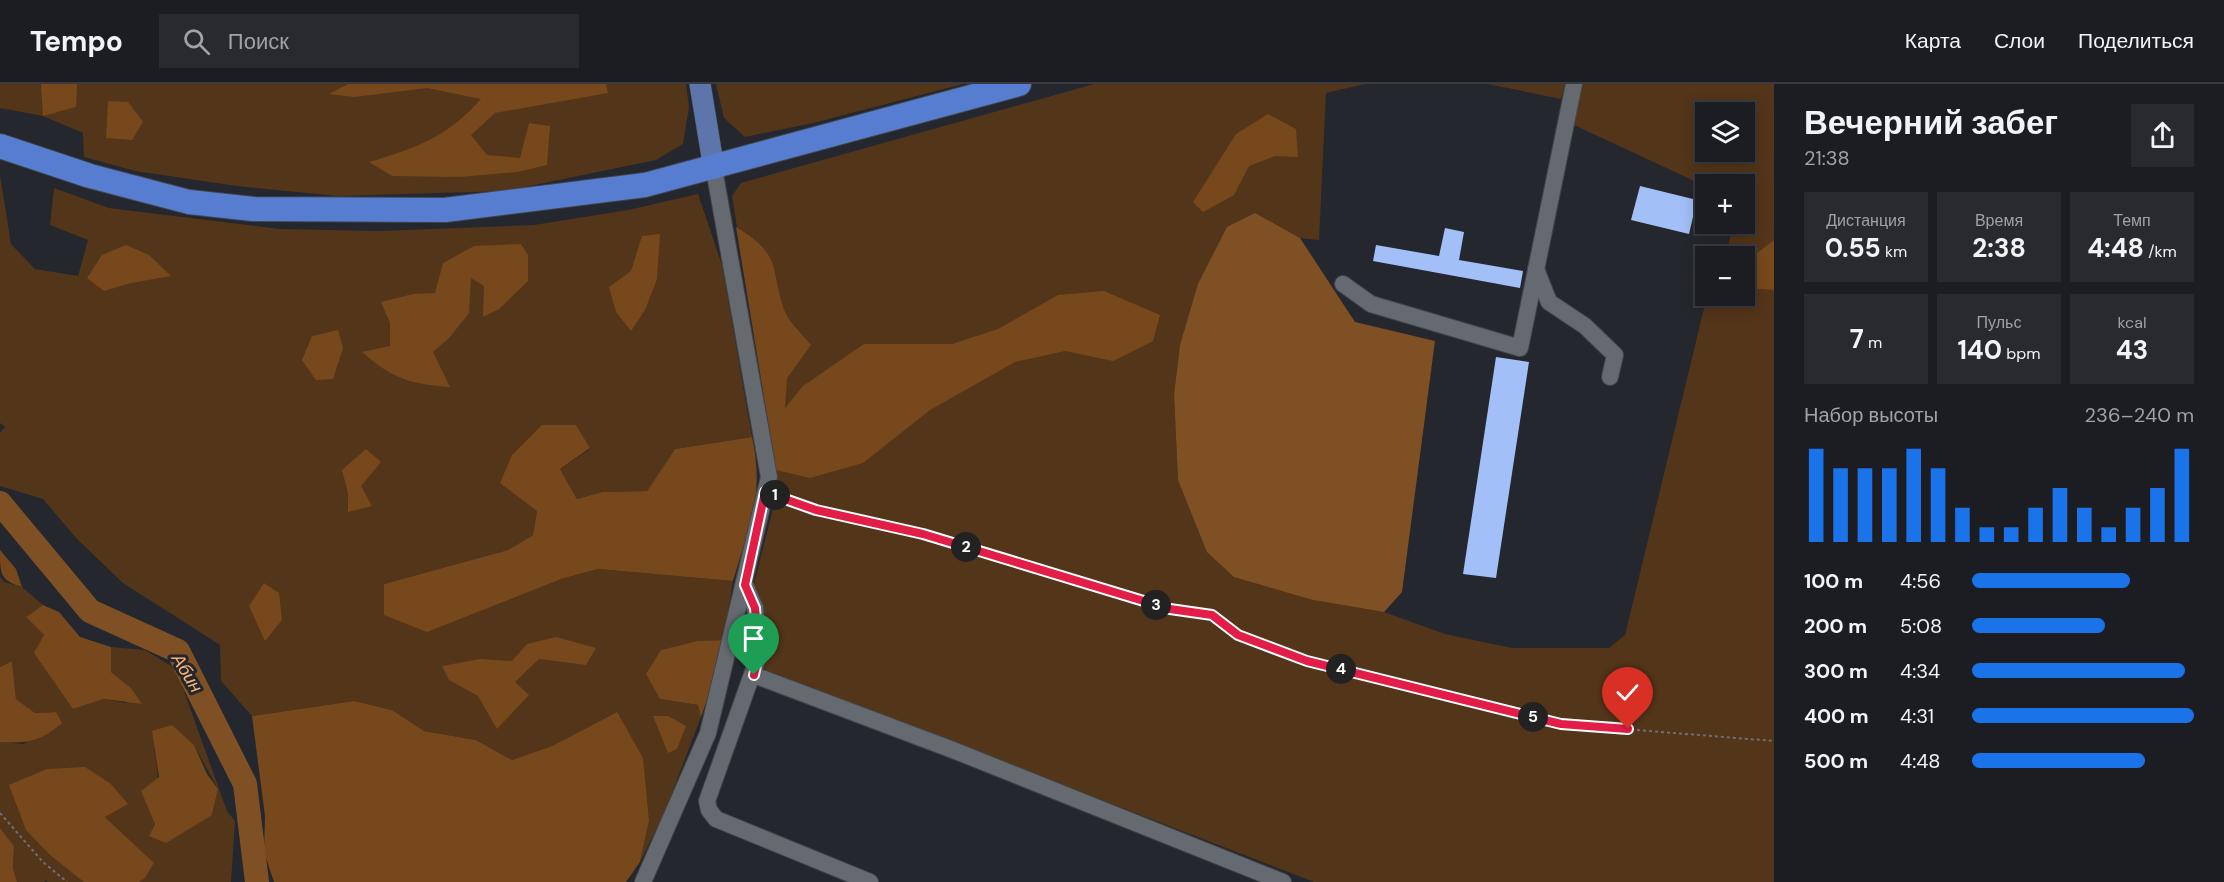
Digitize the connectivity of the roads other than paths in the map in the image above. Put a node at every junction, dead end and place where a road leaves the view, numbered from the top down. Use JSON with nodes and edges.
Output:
{"nodes":[{"id":1,"x":700,"y":84,"type":"edge"},
{"id":2,"x":1019,"y":84,"type":"edge"},
{"id":3,"x":1574,"y":84,"type":"edge"},
{"id":4,"x":0,"y":146,"type":"edge"},
{"id":5,"x":714,"y":169,"type":"junction"},
{"id":6,"x":1536,"y":268,"type":"junction"},
{"id":7,"x":1343,"y":284,"type":"dead end"},
{"id":8,"x":1610,"y":377,"type":"dead end"},
{"id":9,"x":745,"y":585,"type":"junction"},
{"id":10,"x":754,"y":675,"type":"junction"},
{"id":11,"x":643,"y":882,"type":"edge"},
{"id":12,"x":870,"y":882,"type":"edge"},
{"id":13,"x":1283,"y":882,"type":"edge"}],
"edges":[{"from":1,"to":5,"type":"main road"},
{"from":2,"to":5,"type":"highway"},
{"from":3,"to":6,"type":"street"},
{"from":4,"to":5,"type":"highway"},
{"from":5,"to":9,"type":"street"},
{"from":6,"to":7,"type":"street"},
{"from":6,"to":8,"type":"street"},
{"from":9,"to":10,"type":"street"},
{"from":9,"to":11,"type":"street"},
{"from":10,"to":12,"type":"street"},
{"from":10,"to":13,"type":"street"}]}
